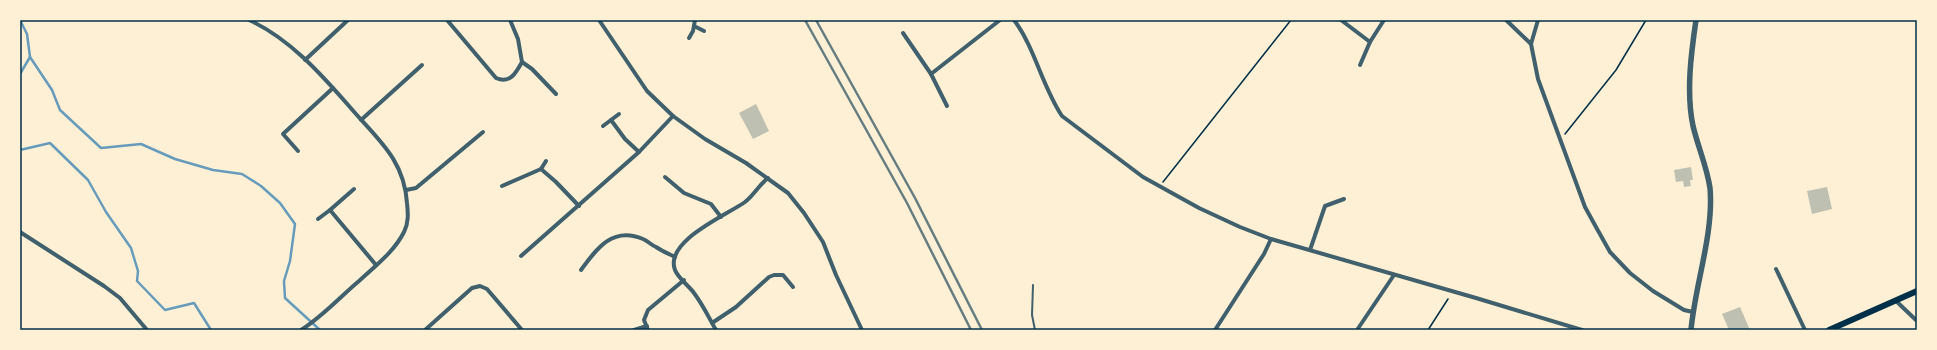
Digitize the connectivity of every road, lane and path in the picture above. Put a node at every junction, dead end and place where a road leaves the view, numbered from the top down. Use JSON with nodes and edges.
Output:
{"nodes":[{"id":1,"x":249,"y":20,"type":"edge"},
{"id":2,"x":348,"y":20,"type":"edge"},
{"id":3,"x":447,"y":20,"type":"edge"},
{"id":4,"x":510,"y":20,"type":"edge"},
{"id":5,"x":599,"y":20,"type":"edge"},
{"id":6,"x":695,"y":20,"type":"edge"},
{"id":7,"x":1000,"y":20,"type":"edge"},
{"id":8,"x":1014,"y":20,"type":"edge"},
{"id":9,"x":1291,"y":20,"type":"edge"},
{"id":10,"x":1341,"y":20,"type":"edge"},
{"id":11,"x":1384,"y":20,"type":"edge"},
{"id":12,"x":1506,"y":20,"type":"edge"},
{"id":13,"x":1538,"y":20,"type":"edge"},
{"id":14,"x":1646,"y":20,"type":"edge"},
{"id":15,"x":1696,"y":20,"type":"edge"},
{"id":16,"x":694,"y":26,"type":"junction"},
{"id":17,"x":704,"y":31,"type":"dead end"},
{"id":18,"x":903,"y":33,"type":"dead end"},
{"id":19,"x":689,"y":38,"type":"dead end"},
{"id":20,"x":1370,"y":42,"type":"junction"},
{"id":21,"x":1532,"y":44,"type":"junction"},
{"id":22,"x":305,"y":60,"type":"junction"},
{"id":23,"x":522,"y":62,"type":"junction"},
{"id":24,"x":422,"y":65,"type":"dead end"},
{"id":25,"x":1360,"y":65,"type":"dead end"},
{"id":26,"x":931,"y":74,"type":"junction"},
{"id":27,"x":333,"y":88,"type":"junction"},
{"id":28,"x":556,"y":94,"type":"dead end"},
{"id":29,"x":947,"y":106,"type":"dead end"},
{"id":30,"x":618,"y":114,"type":"dead end"},
{"id":31,"x":673,"y":116,"type":"junction"},
{"id":32,"x":361,"y":120,"type":"junction"},
{"id":33,"x":611,"y":120,"type":"junction"},
{"id":34,"x":603,"y":126,"type":"dead end"},
{"id":35,"x":483,"y":132,"type":"dead end"},
{"id":36,"x":1561,"y":140,"type":"junction"},
{"id":37,"x":298,"y":151,"type":"dead end"},
{"id":38,"x":639,"y":152,"type":"junction"},
{"id":39,"x":546,"y":161,"type":"dead end"},
{"id":40,"x":540,"y":169,"type":"junction"},
{"id":41,"x":665,"y":177,"type":"dead end"},
{"id":42,"x":768,"y":178,"type":"junction"},
{"id":43,"x":502,"y":186,"type":"dead end"},
{"id":44,"x":1160,"y":186,"type":"junction"},
{"id":45,"x":354,"y":189,"type":"dead end"},
{"id":46,"x":406,"y":190,"type":"junction"},
{"id":47,"x":1344,"y":199,"type":"dead end"},
{"id":48,"x":579,"y":206,"type":"junction"},
{"id":49,"x":330,"y":210,"type":"junction"},
{"id":50,"x":721,"y":217,"type":"junction"},
{"id":51,"x":318,"y":220,"type":"dead end"},
{"id":52,"x":20,"y":232,"type":"edge"},
{"id":53,"x":1271,"y":239,"type":"junction"},
{"id":54,"x":1310,"y":250,"type":"junction"},
{"id":55,"x":522,"y":256,"type":"dead end"},
{"id":56,"x":675,"y":257,"type":"junction"},
{"id":57,"x":376,"y":265,"type":"junction"},
{"id":58,"x":1776,"y":269,"type":"dead end"},
{"id":59,"x":581,"y":270,"type":"dead end"},
{"id":60,"x":1394,"y":275,"type":"junction"},
{"id":61,"x":684,"y":280,"type":"junction"},
{"id":62,"x":1033,"y":285,"type":"dead end"},
{"id":63,"x":793,"y":287,"type":"dead end"},
{"id":64,"x":1917,"y":291,"type":"edge"},
{"id":65,"x":1448,"y":299,"type":"dead end"},
{"id":66,"x":1896,"y":300,"type":"junction"},
{"id":67,"x":1693,"y":312,"type":"junction"},
{"id":68,"x":1917,"y":321,"type":"edge"},
{"id":69,"x":712,"y":323,"type":"junction"},
{"id":70,"x":647,"y":328,"type":"edge"},
{"id":71,"x":147,"y":330,"type":"edge"},
{"id":72,"x":301,"y":330,"type":"edge"},
{"id":73,"x":425,"y":330,"type":"edge"},
{"id":74,"x":522,"y":330,"type":"edge"},
{"id":75,"x":634,"y":330,"type":"edge"},
{"id":76,"x":716,"y":330,"type":"edge"},
{"id":77,"x":862,"y":330,"type":"edge"},
{"id":78,"x":1035,"y":330,"type":"edge"},
{"id":79,"x":1215,"y":330,"type":"edge"},
{"id":80,"x":1357,"y":330,"type":"edge"},
{"id":81,"x":1428,"y":330,"type":"edge"},
{"id":82,"x":1582,"y":330,"type":"edge"},
{"id":83,"x":1691,"y":330,"type":"edge"},
{"id":84,"x":1805,"y":330,"type":"edge"},
{"id":85,"x":1829,"y":330,"type":"edge"}],
"edges":[{"from":1,"to":22,"type":"street"},
{"from":2,"to":22,"type":"street"},
{"from":3,"to":23,"type":"street"},
{"from":4,"to":23,"type":"street"},
{"from":5,"to":31,"type":"street"},
{"from":6,"to":16,"type":"street"},
{"from":7,"to":26,"type":"street"},
{"from":8,"to":44,"type":"street"},
{"from":9,"to":44,"type":"path"},
{"from":10,"to":20,"type":"street"},
{"from":11,"to":20,"type":"street"},
{"from":12,"to":21,"type":"street"},
{"from":13,"to":21,"type":"street"},
{"from":14,"to":36,"type":"path"},
{"from":15,"to":67,"type":"street"},
{"from":16,"to":17,"type":"street"},
{"from":16,"to":19,"type":"street"},
{"from":18,"to":26,"type":"street"},
{"from":20,"to":25,"type":"street"},
{"from":21,"to":36,"type":"street"},
{"from":22,"to":27,"type":"street"},
{"from":23,"to":28,"type":"street"},
{"from":24,"to":32,"type":"street"},
{"from":26,"to":29,"type":"street"},
{"from":27,"to":32,"type":"street"},
{"from":27,"to":37,"type":"street"},
{"from":30,"to":33,"type":"street"},
{"from":31,"to":38,"type":"street"},
{"from":31,"to":42,"type":"street"},
{"from":32,"to":46,"type":"street"},
{"from":33,"to":34,"type":"street"},
{"from":33,"to":38,"type":"street"},
{"from":35,"to":46,"type":"street"},
{"from":36,"to":67,"type":"street"},
{"from":38,"to":48,"type":"street"},
{"from":39,"to":40,"type":"street"},
{"from":40,"to":43,"type":"street"},
{"from":40,"to":48,"type":"street"},
{"from":41,"to":50,"type":"street"},
{"from":42,"to":50,"type":"street"},
{"from":42,"to":77,"type":"street"},
{"from":44,"to":53,"type":"street"},
{"from":45,"to":49,"type":"street"},
{"from":46,"to":57,"type":"street"},
{"from":47,"to":54,"type":"street"},
{"from":48,"to":55,"type":"street"},
{"from":49,"to":51,"type":"street"},
{"from":49,"to":57,"type":"street"},
{"from":50,"to":56,"type":"street"},
{"from":52,"to":71,"type":"street"},
{"from":53,"to":54,"type":"street"},
{"from":53,"to":79,"type":"street"},
{"from":54,"to":60,"type":"street"},
{"from":56,"to":59,"type":"street"},
{"from":56,"to":61,"type":"street"},
{"from":57,"to":72,"type":"street"},
{"from":58,"to":84,"type":"street"},
{"from":60,"to":80,"type":"street"},
{"from":60,"to":82,"type":"street"},
{"from":61,"to":69,"type":"street"},
{"from":61,"to":70,"type":"street"},
{"from":62,"to":78,"type":"lane"},
{"from":63,"to":69,"type":"street"},
{"from":64,"to":66,"type":"main road"},
{"from":65,"to":81,"type":"path"},
{"from":66,"to":68,"type":"street"},
{"from":66,"to":85,"type":"main road"},
{"from":67,"to":83,"type":"street"},
{"from":69,"to":76,"type":"street"},
{"from":70,"to":75,"type":"street"},
{"from":73,"to":74,"type":"street"}]}
